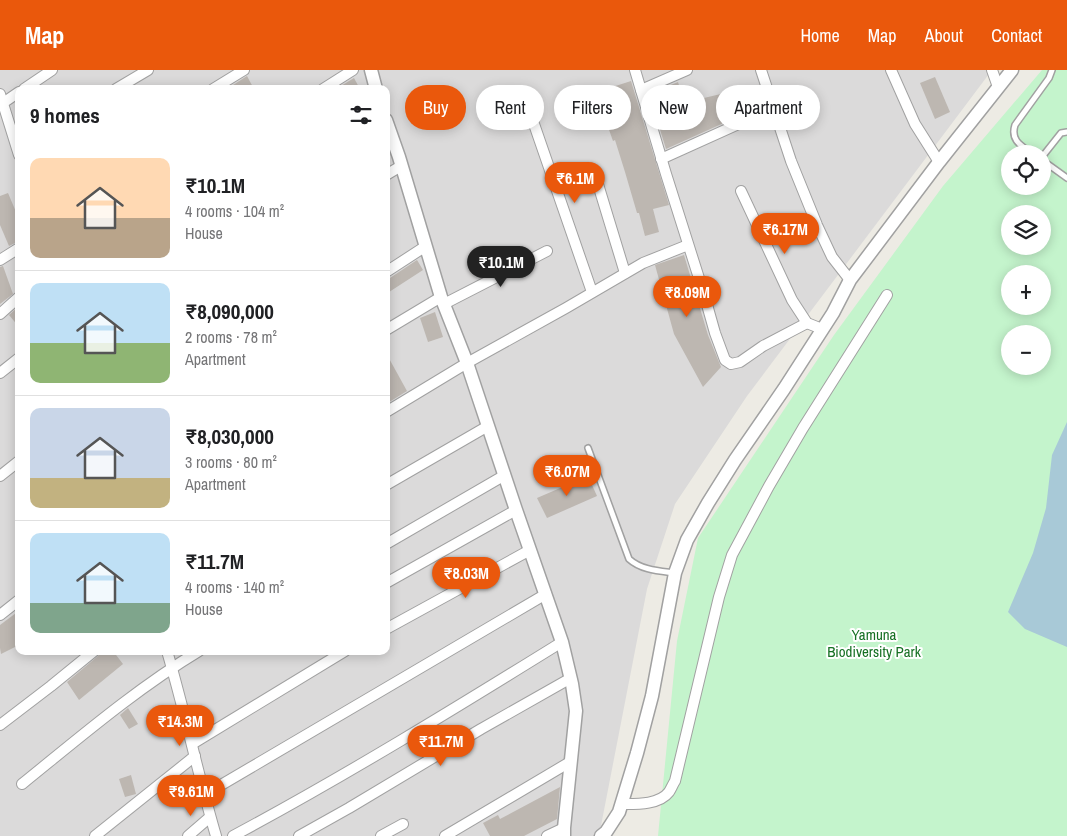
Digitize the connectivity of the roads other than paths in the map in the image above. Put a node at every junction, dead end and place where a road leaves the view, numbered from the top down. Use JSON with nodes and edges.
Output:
{"nodes":[{"id":1,"x":52,"y":70,"type":"edge"},
{"id":2,"x":148,"y":70,"type":"edge"},
{"id":3,"x":244,"y":70,"type":"edge"},
{"id":4,"x":353,"y":70,"type":"edge"},
{"id":5,"x":636,"y":70,"type":"edge"},
{"id":6,"x":687,"y":70,"type":"edge"},
{"id":7,"x":761,"y":70,"type":"edge"},
{"id":8,"x":891,"y":70,"type":"edge"},
{"id":9,"x":992,"y":70,"type":"edge"},
{"id":10,"x":1012,"y":70,"type":"edge"},
{"id":11,"x":1052,"y":70,"type":"edge"},
{"id":12,"x":373,"y":71,"type":"edge"},
{"id":13,"x":30,"y":85,"type":"edge"},
{"id":14,"x":123,"y":85,"type":"edge"},
{"id":15,"x":220,"y":85,"type":"edge"},
{"id":16,"x":329,"y":85,"type":"edge"},
{"id":17,"x":375,"y":85,"type":"edge"},
{"id":18,"x":652,"y":85,"type":"edge"},
{"id":19,"x":766,"y":85,"type":"edge"},
{"id":20,"x":998,"y":87,"type":"junction"},
{"id":21,"x":641,"y":90,"type":"edge"},
{"id":22,"x":15,"y":94,"type":"edge"},
{"id":23,"x":1,"y":99,"type":"edge"},
{"id":24,"x":536,"y":130,"type":"edge"},
{"id":25,"x":653,"y":130,"type":"edge"},
{"id":26,"x":725,"y":130,"type":"edge"},
{"id":27,"x":781,"y":130,"type":"edge"},
{"id":28,"x":390,"y":132,"type":"edge"},
{"id":29,"x":1067,"y":132,"type":"edge"},
{"id":30,"x":15,"y":140,"type":"edge"},
{"id":31,"x":1021,"y":145,"type":"edge"},
{"id":32,"x":1051,"y":147,"type":"edge"},
{"id":33,"x":661,"y":159,"type":"junction"},
{"id":34,"x":939,"y":162,"type":"junction"},
{"id":35,"x":401,"y":166,"type":"junction"},
{"id":36,"x":1051,"y":166,"type":"edge"},
{"id":37,"x":390,"y":173,"type":"edge"},
{"id":38,"x":1067,"y":178,"type":"edge"},
{"id":39,"x":597,"y":180,"type":"dead end"},
{"id":40,"x":741,"y":191,"type":"dead end"},
{"id":41,"x":688,"y":245,"type":"junction"},
{"id":42,"x":426,"y":246,"type":"junction"},
{"id":43,"x":15,"y":251,"type":"edge"},
{"id":44,"x":547,"y":251,"type":"dead end"},
{"id":45,"x":0,"y":260,"type":"edge"},
{"id":46,"x":390,"y":269,"type":"edge"},
{"id":47,"x":625,"y":273,"type":"junction"},
{"id":48,"x":850,"y":280,"type":"junction"},
{"id":49,"x":592,"y":292,"type":"junction"},
{"id":50,"x":887,"y":295,"type":"dead end"},
{"id":51,"x":442,"y":300,"type":"junction"},
{"id":52,"x":15,"y":301,"type":"edge"},
{"id":53,"x":0,"y":314,"type":"edge"},
{"id":54,"x":807,"y":323,"type":"junction"},
{"id":55,"x":390,"y":328,"type":"edge"},
{"id":56,"x":822,"y":329,"type":"junction"},
{"id":57,"x":15,"y":361,"type":"edge"},
{"id":58,"x":467,"y":363,"type":"junction"},
{"id":59,"x":0,"y":373,"type":"edge"},
{"id":60,"x":390,"y":410,"type":"edge"},
{"id":61,"x":488,"y":426,"type":"junction"},
{"id":62,"x":588,"y":448,"type":"dead end"},
{"id":63,"x":15,"y":464,"type":"edge"},
{"id":64,"x":505,"y":475,"type":"junction"},
{"id":65,"x":0,"y":476,"type":"edge"},
{"id":66,"x":390,"y":483,"type":"edge"},
{"id":67,"x":516,"y":510,"type":"junction"},
{"id":68,"x":390,"y":542,"type":"edge"},
{"id":69,"x":530,"y":550,"type":"junction"},
{"id":70,"x":675,"y":573,"type":"junction"},
{"id":71,"x":390,"y":580,"type":"edge"},
{"id":72,"x":546,"y":594,"type":"junction"},
{"id":73,"x":15,"y":603,"type":"edge"},
{"id":74,"x":0,"y":615,"type":"edge"},
{"id":75,"x":390,"y":627,"type":"edge"},
{"id":76,"x":562,"y":642,"type":"junction"},
{"id":77,"x":89,"y":655,"type":"edge"},
{"id":78,"x":168,"y":655,"type":"edge"},
{"id":79,"x":193,"y":655,"type":"edge"},
{"id":80,"x":338,"y":655,"type":"edge"},
{"id":81,"x":172,"y":668,"type":"junction"},
{"id":82,"x":571,"y":678,"type":"junction"},
{"id":83,"x":0,"y":725,"type":"edge"},
{"id":84,"x":192,"y":744,"type":"junction"},
{"id":85,"x":195,"y":756,"type":"junction"},
{"id":86,"x":570,"y":762,"type":"junction"},
{"id":87,"x":22,"y":784,"type":"dead end"},
{"id":88,"x":204,"y":795,"type":"junction"},
{"id":89,"x":622,"y":804,"type":"junction"},
{"id":90,"x":210,"y":817,"type":"junction"},
{"id":91,"x":403,"y":824,"type":"dead end"},
{"id":92,"x":564,"y":832,"type":"edge"},
{"id":93,"x":95,"y":836,"type":"edge"},
{"id":94,"x":188,"y":836,"type":"edge"},
{"id":95,"x":216,"y":836,"type":"edge"},
{"id":96,"x":233,"y":836,"type":"edge"},
{"id":97,"x":299,"y":836,"type":"edge"},
{"id":98,"x":381,"y":836,"type":"edge"},
{"id":99,"x":445,"y":836,"type":"edge"},
{"id":100,"x":547,"y":836,"type":"edge"},
{"id":101,"x":601,"y":836,"type":"edge"}],
"edges":[{"from":1,"to":13,"type":"street"},
{"from":2,"to":14,"type":"street"},
{"from":3,"to":15,"type":"street"},
{"from":4,"to":16,"type":"street"},
{"from":5,"to":21,"type":"street"},
{"from":6,"to":18,"type":"street"},
{"from":7,"to":19,"type":"street"},
{"from":8,"to":34,"type":"street"},
{"from":9,"to":20,"type":"street"},
{"from":10,"to":20,"type":"street"},
{"from":11,"to":31,"type":"lane"},
{"from":12,"to":17,"type":"street"},
{"from":20,"to":34,"type":"street"},
{"from":22,"to":23,"type":"street"},
{"from":23,"to":30,"type":"street"},
{"from":24,"to":49,"type":"street"},
{"from":25,"to":33,"type":"street"},
{"from":26,"to":33,"type":"street"},
{"from":27,"to":48,"type":"street"},
{"from":28,"to":35,"type":"street"},
{"from":29,"to":32,"type":"lane"},
{"from":33,"to":41,"type":"street"},
{"from":34,"to":48,"type":"street"},
{"from":35,"to":37,"type":"street"},
{"from":35,"to":42,"type":"street"},
{"from":36,"to":38,"type":"lane"},
{"from":39,"to":47,"type":"street"},
{"from":40,"to":54,"type":"street"},
{"from":41,"to":47,"type":"street"},
{"from":41,"to":54,"type":"street"},
{"from":42,"to":46,"type":"street"},
{"from":42,"to":51,"type":"street"},
{"from":43,"to":45,"type":"street"},
{"from":44,"to":51,"type":"street"},
{"from":47,"to":49,"type":"street"},
{"from":48,"to":56,"type":"street"},
{"from":49,"to":58,"type":"street"},
{"from":50,"to":89,"type":"street"},
{"from":51,"to":55,"type":"street"},
{"from":51,"to":58,"type":"street"},
{"from":52,"to":53,"type":"street"},
{"from":54,"to":56,"type":"street"},
{"from":56,"to":70,"type":"street"},
{"from":57,"to":59,"type":"street"},
{"from":58,"to":60,"type":"street"},
{"from":58,"to":61,"type":"street"},
{"from":61,"to":64,"type":"street"},
{"from":61,"to":66,"type":"street"},
{"from":62,"to":70,"type":"lane"},
{"from":63,"to":65,"type":"street"},
{"from":64,"to":67,"type":"street"},
{"from":64,"to":68,"type":"street"},
{"from":67,"to":69,"type":"street"},
{"from":67,"to":71,"type":"street"},
{"from":69,"to":72,"type":"street"},
{"from":69,"to":75,"type":"street"},
{"from":70,"to":89,"type":"street"},
{"from":72,"to":76,"type":"street"},
{"from":72,"to":88,"type":"street"},
{"from":73,"to":74,"type":"street"},
{"from":76,"to":82,"type":"street"},
{"from":76,"to":96,"type":"street"},
{"from":77,"to":83,"type":"street"},
{"from":78,"to":81,"type":"street"},
{"from":79,"to":81,"type":"street"},
{"from":80,"to":84,"type":"street"},
{"from":81,"to":84,"type":"street"},
{"from":81,"to":87,"type":"street"},
{"from":82,"to":86,"type":"street"},
{"from":82,"to":97,"type":"street"},
{"from":84,"to":85,"type":"street"},
{"from":85,"to":88,"type":"street"},
{"from":85,"to":93,"type":"street"},
{"from":86,"to":92,"type":"street"},
{"from":86,"to":99,"type":"street"},
{"from":88,"to":90,"type":"street"},
{"from":89,"to":101,"type":"street"},
{"from":90,"to":94,"type":"street"},
{"from":90,"to":95,"type":"street"},
{"from":91,"to":98,"type":"street"},
{"from":92,"to":100,"type":"street"}]}
